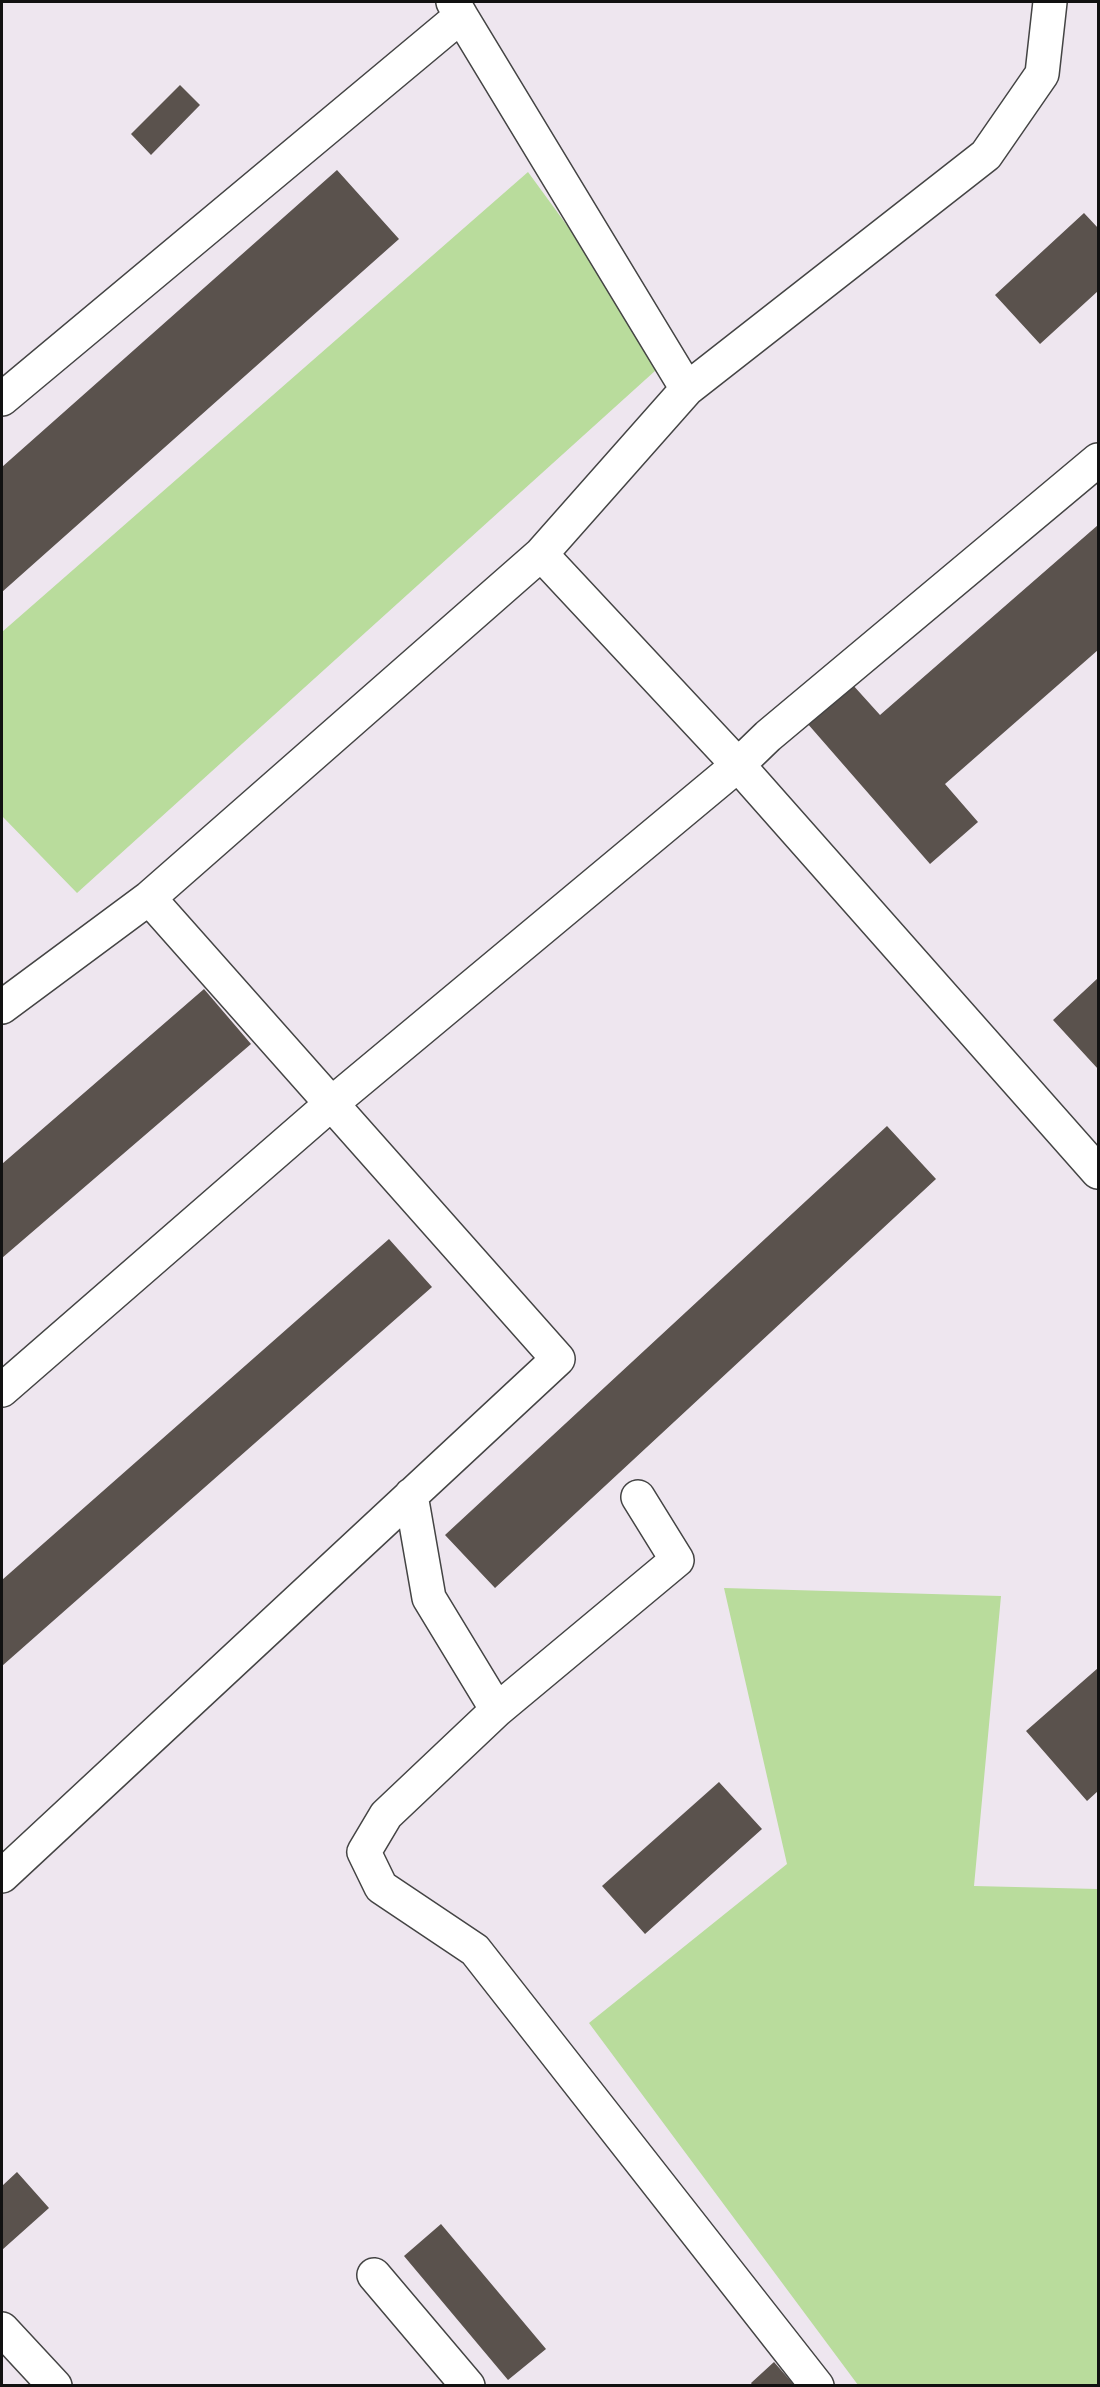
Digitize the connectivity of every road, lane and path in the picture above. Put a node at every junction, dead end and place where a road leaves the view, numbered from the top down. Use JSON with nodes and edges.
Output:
{"nodes":[{"id":1,"x":1050,"y":2,"type":"edge"},
{"id":2,"x":457,"y":9,"type":"edge"},
{"id":3,"x":687,"y":389,"type":"junction"},
{"id":4,"x":2,"y":399,"type":"edge"},
{"id":5,"x":1098,"y":460,"type":"edge"},
{"id":6,"x":541,"y":554,"type":"junction"},
{"id":7,"x":738,"y":765,"type":"junction"},
{"id":8,"x":149,"y":898,"type":"junction"},
{"id":9,"x":2,"y":1007,"type":"edge"},
{"id":10,"x":331,"y":1104,"type":"junction"},
{"id":11,"x":1098,"y":1172,"type":"edge"},
{"id":12,"x":2,"y":1390,"type":"edge"},
{"id":13,"x":411,"y":1495,"type":"junction"},
{"id":14,"x":638,"y":1497,"type":"dead end"},
{"id":15,"x":497,"y":1710,"type":"junction"},
{"id":16,"x":2,"y":1876,"type":"edge"},
{"id":17,"x":374,"y":2276,"type":"dead end"},
{"id":18,"x":2,"y":2329,"type":"edge"},
{"id":19,"x":55,"y":2385,"type":"edge"},
{"id":20,"x":468,"y":2385,"type":"edge"},
{"id":21,"x":817,"y":2385,"type":"edge"}],
"edges":[{"from":1,"to":3,"type":"lane"},
{"from":2,"to":3,"type":"lane"},
{"from":2,"to":4,"type":"lane"},
{"from":3,"to":6,"type":"lane"},
{"from":5,"to":7,"type":"lane"},
{"from":6,"to":7,"type":"lane"},
{"from":6,"to":8,"type":"lane"},
{"from":7,"to":10,"type":"lane"},
{"from":7,"to":11,"type":"lane"},
{"from":8,"to":9,"type":"lane"},
{"from":8,"to":10,"type":"lane"},
{"from":10,"to":12,"type":"lane"},
{"from":10,"to":13,"type":"lane"},
{"from":13,"to":15,"type":"lane"},
{"from":13,"to":16,"type":"lane"},
{"from":14,"to":15,"type":"lane"},
{"from":15,"to":21,"type":"lane"},
{"from":17,"to":20,"type":"lane"},
{"from":18,"to":19,"type":"lane"}]}
